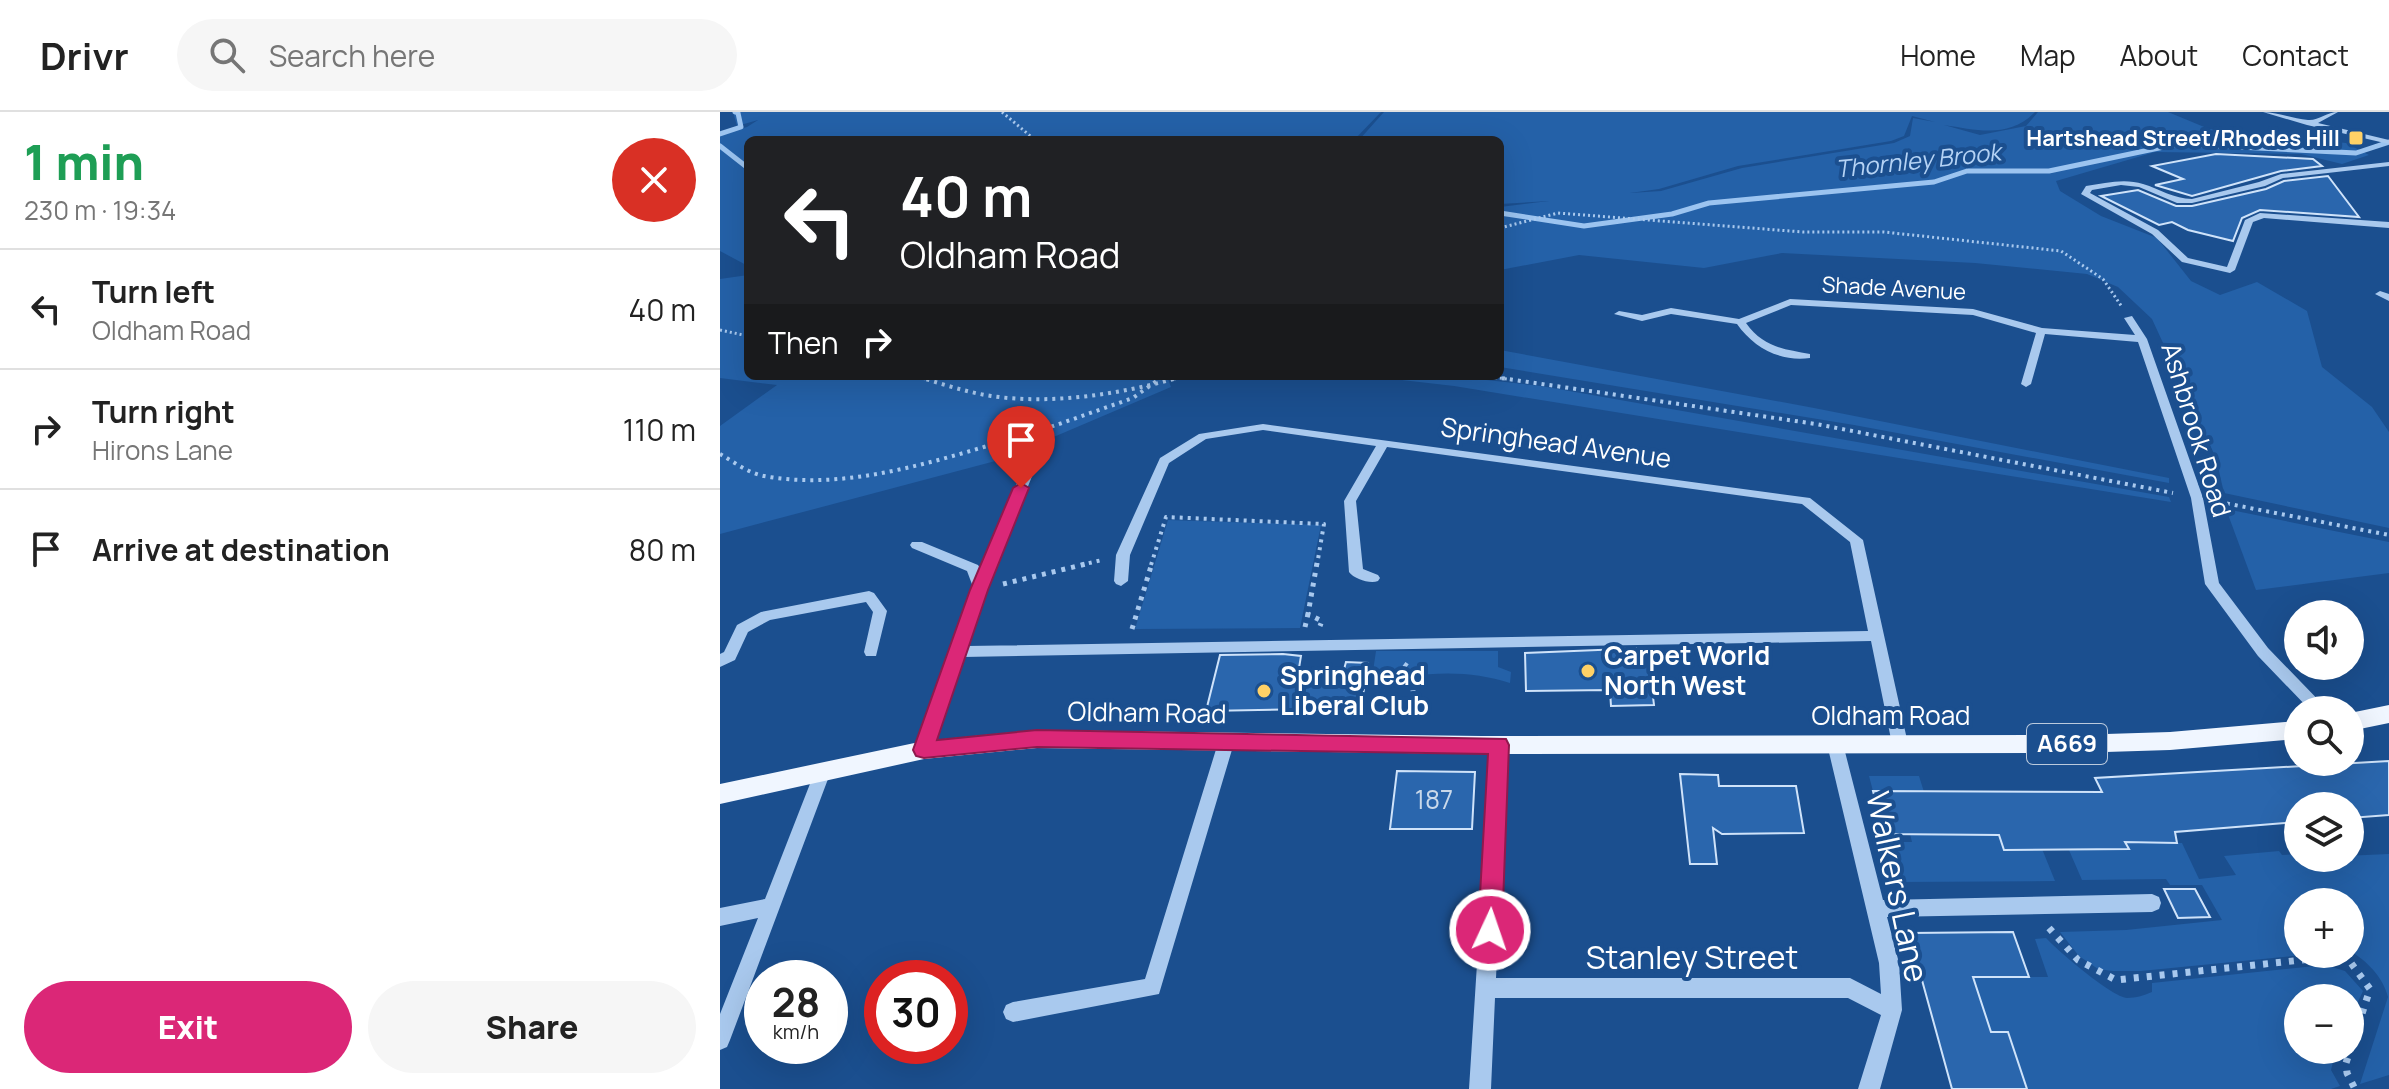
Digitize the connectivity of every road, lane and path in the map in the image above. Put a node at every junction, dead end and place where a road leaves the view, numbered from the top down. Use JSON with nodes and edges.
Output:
{"nodes":[{"id":1,"x":1002,"y":112,"type":"edge"},
{"id":2,"x":2266,"y":112,"type":"edge"},
{"id":3,"x":2335,"y":112,"type":"edge"},
{"id":4,"x":2309,"y":124,"type":"junction"},
{"id":5,"x":1030,"y":136,"type":"edge"},
{"id":6,"x":2389,"y":142,"type":"edge"},
{"id":7,"x":2389,"y":164,"type":"edge"},
{"id":8,"x":2389,"y":225,"type":"edge"},
{"id":9,"x":1504,"y":227,"type":"edge"},
{"id":10,"x":1619,"y":314,"type":"dead end"},
{"id":11,"x":2129,"y":318,"type":"joint"},
{"id":12,"x":1740,"y":322,"type":"junction"},
{"id":13,"x":720,"y":330,"type":"edge"},
{"id":14,"x":2041,"y":331,"type":"junction"},
{"id":15,"x":744,"y":335,"type":"edge"},
{"id":16,"x":2142,"y":339,"type":"junction"},
{"id":17,"x":1806,"y":356,"type":"dead end"},
{"id":18,"x":1504,"y":379,"type":"edge"},
{"id":19,"x":930,"y":380,"type":"edge"},
{"id":20,"x":1159,"y":380,"type":"edge"},
{"id":21,"x":1172,"y":380,"type":"edge"},
{"id":22,"x":2026,"y":384,"type":"dead end"},
{"id":23,"x":1152,"y":386,"type":"junction"},
{"id":24,"x":1042,"y":430,"type":"junction"},
{"id":25,"x":1383,"y":444,"type":"junction"},
{"id":26,"x":720,"y":454,"type":"edge"},
{"id":27,"x":1031,"y":464,"type":"joint"},
{"id":28,"x":2178,"y":494,"type":"dead end"},
{"id":29,"x":2220,"y":502,"type":"dead end"},
{"id":30,"x":2389,"y":535,"type":"edge"},
{"id":31,"x":917,"y":545,"type":"dead end"},
{"id":32,"x":1123,"y":555,"type":"junction"},
{"id":33,"x":1373,"y":578,"type":"dead end"},
{"id":34,"x":1121,"y":581,"type":"dead end"},
{"id":35,"x":979,"y":588,"type":"junction"},
{"id":36,"x":1308,"y":614,"type":"junction"},
{"id":37,"x":1291,"y":630,"type":"dead end"},
{"id":38,"x":1147,"y":631,"type":"dead end"},
{"id":39,"x":1875,"y":636,"type":"junction"},
{"id":40,"x":1316,"y":646,"type":"junction"},
{"id":41,"x":871,"y":652,"type":"dead end"},
{"id":42,"x":957,"y":652,"type":"junction"},
{"id":43,"x":720,"y":661,"type":"edge"},
{"id":44,"x":1413,"y":678,"type":"dead end"},
{"id":45,"x":1413,"y":691,"type":"dead end"},
{"id":46,"x":2306,"y":696,"type":"edge"},
{"id":47,"x":2389,"y":714,"type":"edge"},
{"id":48,"x":2364,"y":719,"type":"edge"},
{"id":49,"x":2284,"y":731,"type":"edge"},
{"id":50,"x":1226,"y":743,"type":"junction"},
{"id":51,"x":1835,"y":744,"type":"junction"},
{"id":52,"x":1900,"y":744,"type":"junction"},
{"id":53,"x":1499,"y":745,"type":"junction"},
{"id":54,"x":924,"y":750,"type":"junction"},
{"id":55,"x":823,"y":771,"type":"junction"},
{"id":56,"x":720,"y":794,"type":"edge"},
{"id":57,"x":2152,"y":903,"type":"dead end"},
{"id":58,"x":2039,"y":905,"type":"junction"},
{"id":59,"x":771,"y":906,"type":"junction"},
{"id":60,"x":1876,"y":909,"type":"junction"},
{"id":61,"x":720,"y":917,"type":"edge"},
{"id":62,"x":1488,"y":988,"type":"junction"},
{"id":63,"x":1892,"y":1010,"type":"junction"},
{"id":64,"x":1013,"y":1012,"type":"dead end"},
{"id":65,"x":720,"y":1040,"type":"edge"},
{"id":66,"x":1480,"y":1089,"type":"edge"},
{"id":67,"x":1869,"y":1089,"type":"edge"},
{"id":68,"x":2355,"y":1089,"type":"edge"}],
"edges":[{"from":1,"to":5,"type":"path"},
{"from":2,"to":4,"type":"street"},
{"from":3,"to":4,"type":"street"},
{"from":4,"to":6,"type":"street"},
{"from":7,"to":8,"type":"street"},
{"from":9,"to":11,"type":"path"},
{"from":10,"to":12,"type":"street"},
{"from":11,"to":16,"type":"street","name":"Ashbrook Road"},
{"from":12,"to":14,"type":"street","name":"Shade Avenue"},
{"from":12,"to":17,"type":"street"},
{"from":13,"to":15,"type":"path"},
{"from":14,"to":16,"type":"street","name":"Shade Avenue"},
{"from":14,"to":22,"type":"street"},
{"from":16,"to":46,"type":"street","name":"Ashbrook Road"},
{"from":18,"to":28,"type":"path"},
{"from":19,"to":23,"type":"path"},
{"from":20,"to":23,"type":"path"},
{"from":21,"to":23,"type":"path"},
{"from":23,"to":24,"type":"path"},
{"from":24,"to":26,"type":"path"},
{"from":24,"to":27,"type":"path"},
{"from":25,"to":32,"type":"street","name":"Springhead Avenue"},
{"from":25,"to":33,"type":"street"},
{"from":25,"to":39,"type":"street","name":"Springhead Avenue"},
{"from":27,"to":35,"type":"street"},
{"from":29,"to":30,"type":"path"},
{"from":31,"to":35,"type":"street"},
{"from":32,"to":34,"type":"street","name":"Springhead Avenue"},
{"from":32,"to":35,"type":"path"},
{"from":35,"to":42,"type":"street"},
{"from":36,"to":37,"type":"path"},
{"from":36,"to":38,"type":"path"},
{"from":36,"to":40,"type":"path"},
{"from":39,"to":40,"type":"street"},
{"from":39,"to":52,"type":"street","name":"Springhead Avenue"},
{"from":40,"to":42,"type":"street"},
{"from":41,"to":43,"type":"street"},
{"from":42,"to":54,"type":"street"},
{"from":44,"to":45,"type":"path"},
{"from":47,"to":48,"type":"main road"},
{"from":49,"to":52,"type":"main road","name":"Oldham Road","number":"A669"},
{"from":50,"to":53,"type":"main road","name":"Oldham Road","number":"A669"},
{"from":50,"to":54,"type":"main road","name":"Oldham Road","number":"A669"},
{"from":50,"to":64,"type":"street"},
{"from":51,"to":52,"type":"main road","name":"Oldham Road","number":"A669"},
{"from":51,"to":53,"type":"main road","name":"Oldham Road","number":"A669"},
{"from":51,"to":60,"type":"street","name":"Walkers Lane"},
{"from":53,"to":62,"type":"street"},
{"from":54,"to":55,"type":"main road","name":"Oldham Road","number":"A669"},
{"from":55,"to":56,"type":"main road","name":"Oldham Road","number":"A669"},
{"from":55,"to":59,"type":"street"},
{"from":57,"to":58,"type":"street"},
{"from":58,"to":60,"type":"street"},
{"from":58,"to":68,"type":"path"},
{"from":59,"to":61,"type":"street"},
{"from":59,"to":65,"type":"street"},
{"from":60,"to":63,"type":"street","name":"Walkers Lane"},
{"from":62,"to":63,"type":"street","name":"Stanley Street"},
{"from":62,"to":66,"type":"street"},
{"from":63,"to":67,"type":"street","name":"Walkers Lane"}]}
